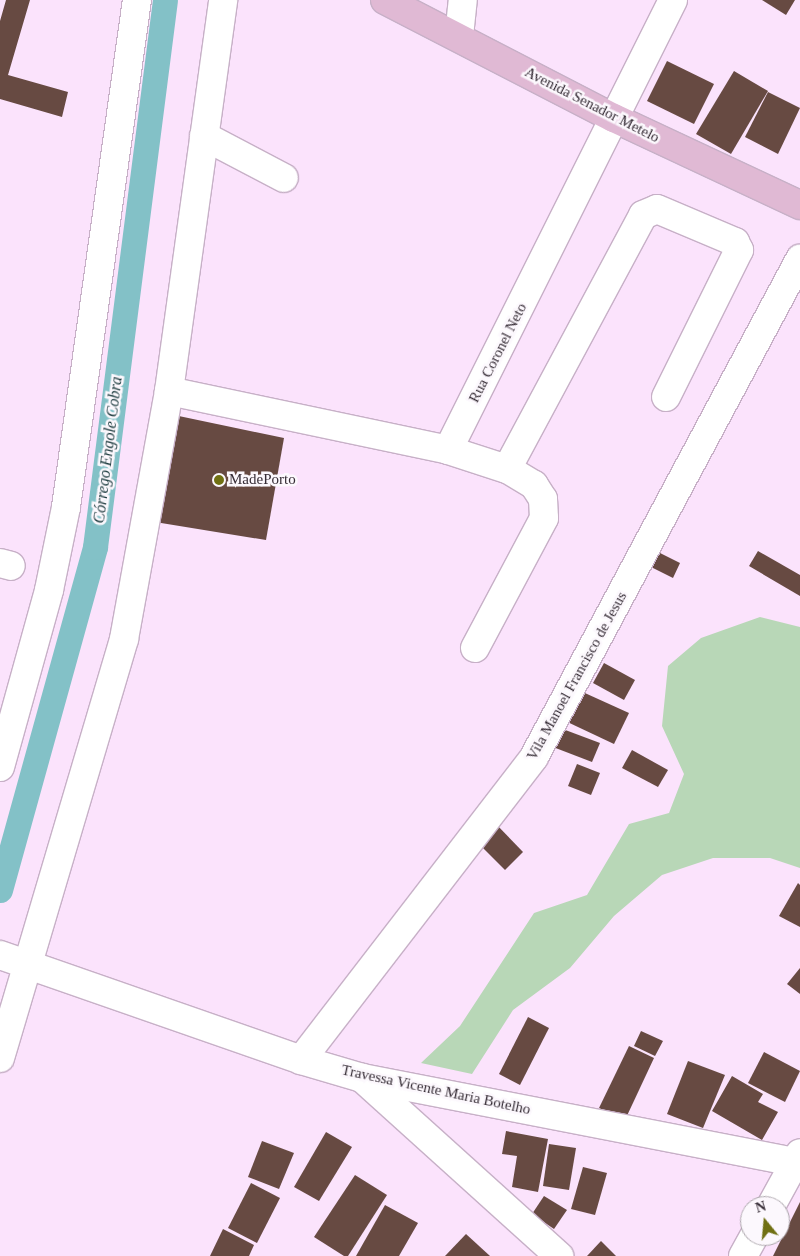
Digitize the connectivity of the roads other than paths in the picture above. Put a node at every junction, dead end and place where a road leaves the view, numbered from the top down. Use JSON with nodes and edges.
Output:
{"nodes":[{"id":1,"x":137,"y":0,"type":"edge"},
{"id":2,"x":223,"y":0,"type":"edge"},
{"id":3,"x":385,"y":0,"type":"edge"},
{"id":4,"x":464,"y":0,"type":"edge"},
{"id":5,"x":673,"y":0,"type":"edge"},
{"id":6,"x":459,"y":36,"type":"junction"},
{"id":7,"x":614,"y":118,"type":"junction"},
{"id":8,"x":204,"y":136,"type":"junction"},
{"id":9,"x":284,"y":178,"type":"dead end"},
{"id":10,"x":800,"y":206,"type":"edge"},
{"id":11,"x":800,"y":259,"type":"edge"},
{"id":12,"x":169,"y":391,"type":"junction"},
{"id":13,"x":666,"y":397,"type":"dead end"},
{"id":14,"x":448,"y":450,"type":"junction"},
{"id":15,"x":507,"y":470,"type":"junction"},
{"id":16,"x":475,"y":648,"type":"dead end"},
{"id":17,"x":0,"y":767,"type":"edge"},
{"id":18,"x":0,"y":955,"type":"edge"},
{"id":19,"x":28,"y":964,"type":"junction"},
{"id":20,"x":0,"y":1058,"type":"edge"},
{"id":21,"x":301,"y":1060,"type":"junction"},
{"id":22,"x":362,"y":1078,"type":"junction"},
{"id":23,"x":798,"y":1157,"type":"edge"},
{"id":24,"x":777,"y":1196,"type":"edge"},
{"id":25,"x":559,"y":1256,"type":"edge"}],
"edges":[{"from":1,"to":17,"type":"street"},
{"from":2,"to":8,"type":"street"},
{"from":3,"to":6,"type":"main road","name":"Avenida Senador Metelo"},
{"from":4,"to":6,"type":"street"},
{"from":5,"to":7,"type":"street","name":"Rua Coronel Neto"},
{"from":6,"to":7,"type":"main road","name":"Avenida Senador Metelo"},
{"from":7,"to":10,"type":"main road","name":"Avenida Senador Metelo"},
{"from":7,"to":14,"type":"street","name":"Rua Coronel Neto"},
{"from":8,"to":9,"type":"street"},
{"from":8,"to":12,"type":"street"},
{"from":11,"to":21,"type":"street","name":"Vila Manoel Francisco de Jesus"},
{"from":12,"to":14,"type":"street"},
{"from":12,"to":19,"type":"street"},
{"from":13,"to":15,"type":"street"},
{"from":14,"to":15,"type":"street"},
{"from":15,"to":16,"type":"street"},
{"from":18,"to":19,"type":"street","name":"Travessa Vicente Maria Botelho"},
{"from":19,"to":20,"type":"street"},
{"from":19,"to":21,"type":"street","name":"Travessa Vicente Maria Botelho"},
{"from":21,"to":22,"type":"street","name":"Travessa Vicente Maria Botelho"},
{"from":22,"to":23,"type":"street","name":"Travessa Vicente Maria Botelho"},
{"from":22,"to":25,"type":"street"},
{"from":23,"to":24,"type":"street"}]}
